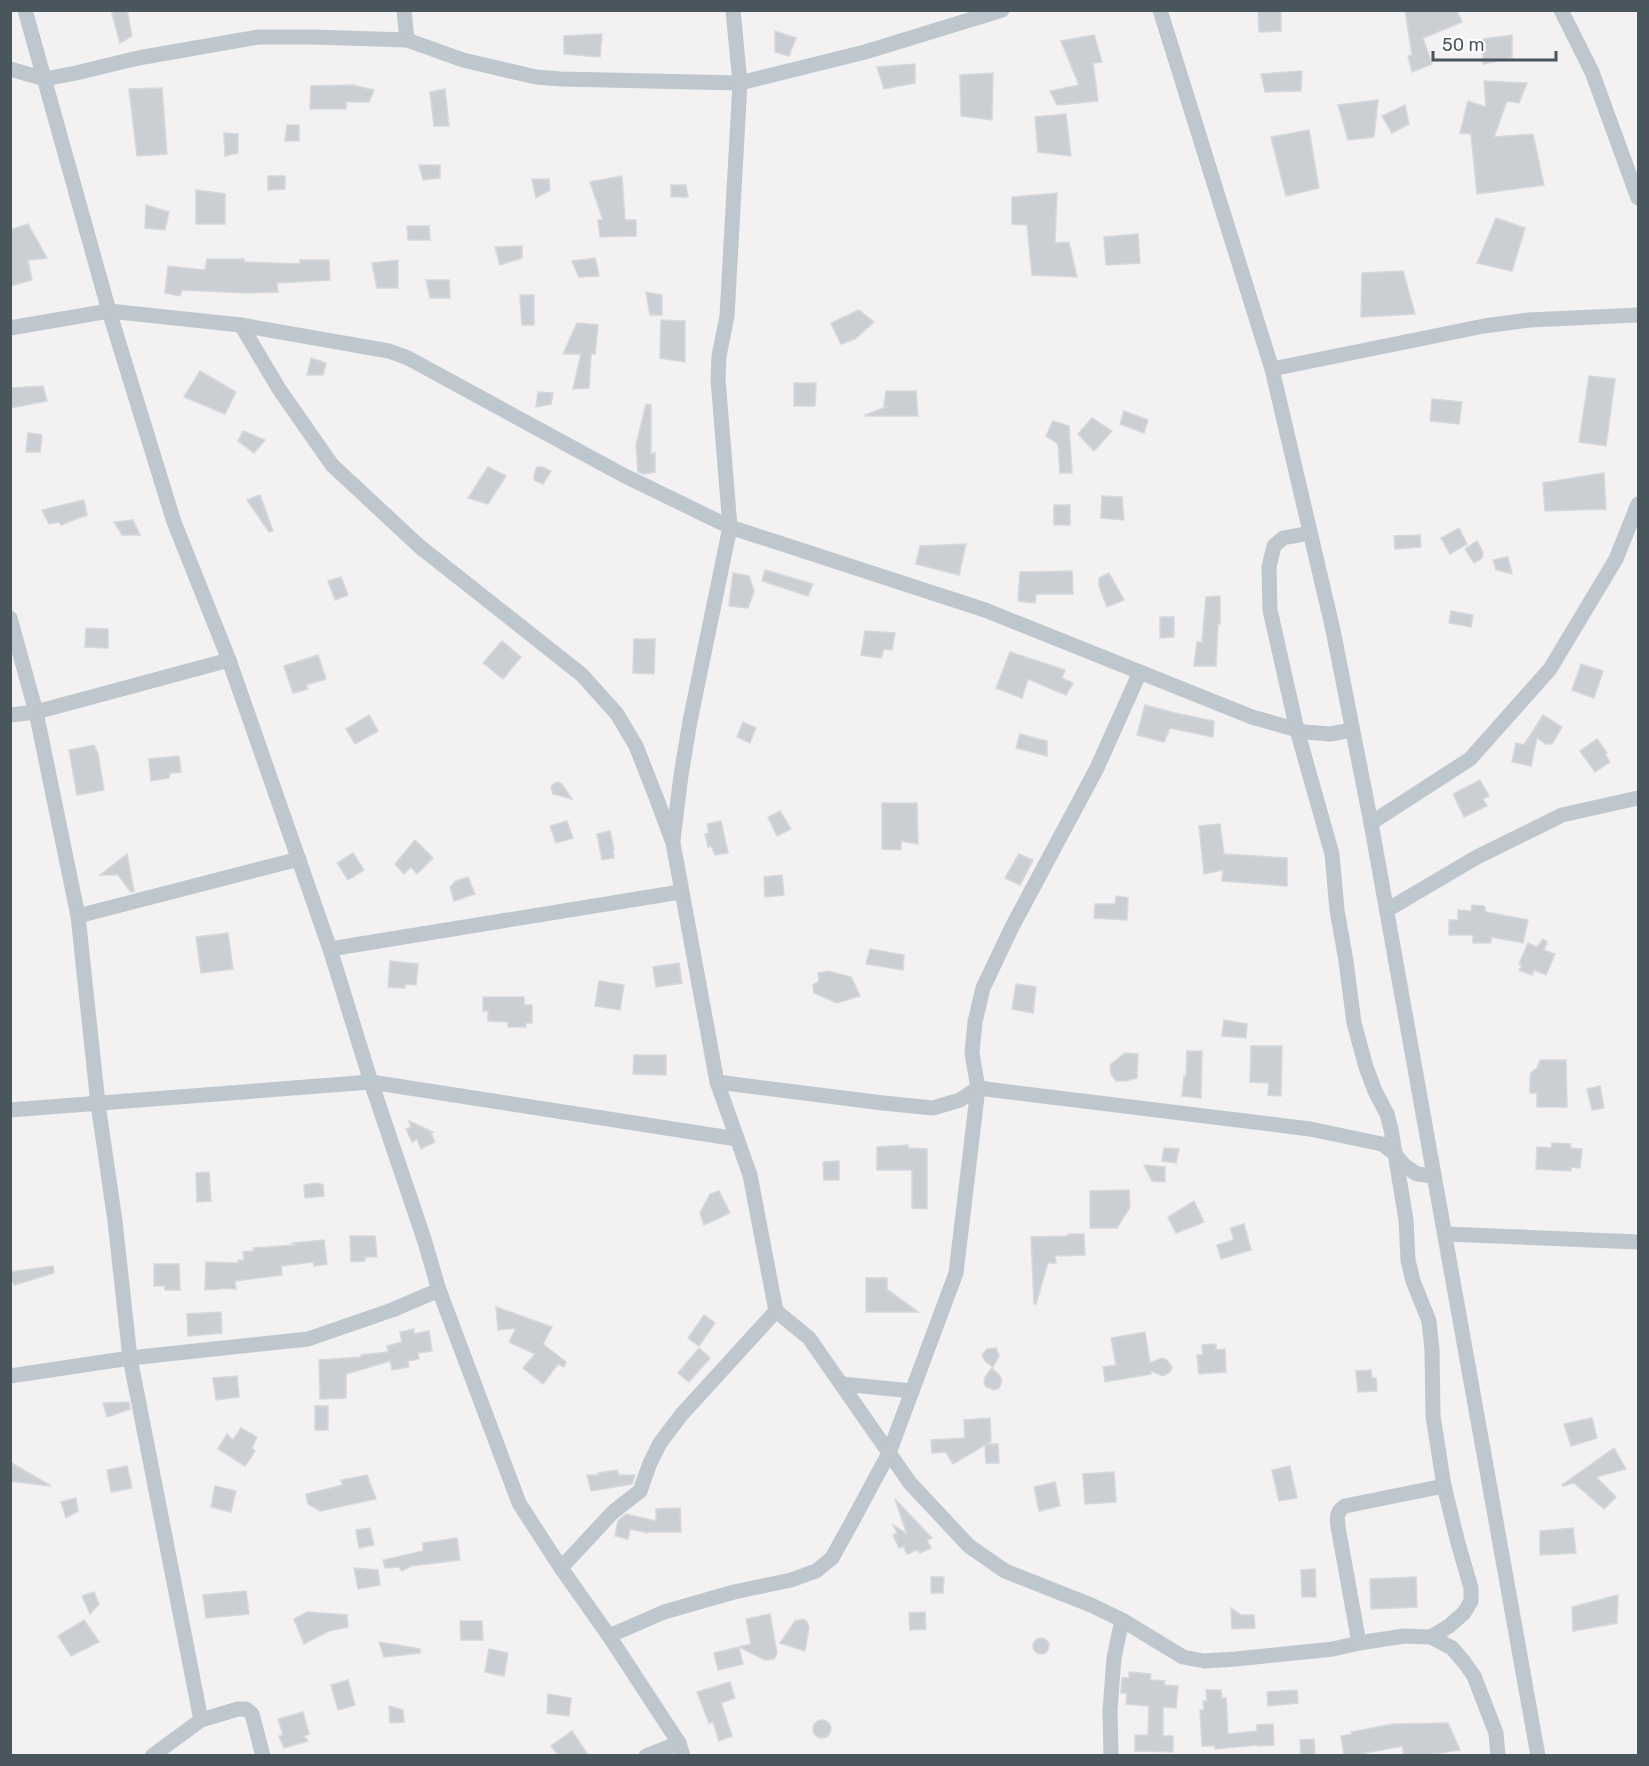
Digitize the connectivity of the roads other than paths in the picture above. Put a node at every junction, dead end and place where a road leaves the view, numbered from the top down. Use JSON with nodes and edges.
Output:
{"nodes":[{"id":1,"x":25,"y":10,"type":"edge"},
{"id":2,"x":404,"y":10,"type":"edge"},
{"id":3,"x":733,"y":10,"type":"edge"},
{"id":4,"x":1002,"y":10,"type":"edge"},
{"id":5,"x":1160,"y":10,"type":"edge"},
{"id":6,"x":1561,"y":10,"type":"edge"},
{"id":7,"x":407,"y":40,"type":"junction"},
{"id":8,"x":10,"y":69,"type":"edge"},
{"id":9,"x":45,"y":79,"type":"junction"},
{"id":10,"x":740,"y":83,"type":"junction"},
{"id":11,"x":1638,"y":198,"type":"edge"},
{"id":12,"x":109,"y":311,"type":"junction"},
{"id":13,"x":1638,"y":315,"type":"edge"},
{"id":14,"x":241,"y":325,"type":"junction"},
{"id":15,"x":10,"y":328,"type":"edge"},
{"id":16,"x":1272,"y":369,"type":"junction"},
{"id":17,"x":1638,"y":504,"type":"edge"},
{"id":18,"x":730,"y":527,"type":"junction"},
{"id":19,"x":1310,"y":533,"type":"junction"},
{"id":20,"x":10,"y":618,"type":"edge"},
{"id":21,"x":229,"y":660,"type":"junction"},
{"id":22,"x":1140,"y":672,"type":"junction"},
{"id":23,"x":36,"y":712,"type":"junction"},
{"id":24,"x":10,"y":715,"type":"edge"},
{"id":25,"x":1297,"y":730,"type":"junction"},
{"id":26,"x":1352,"y":730,"type":"junction"},
{"id":27,"x":1638,"y":798,"type":"edge"},
{"id":28,"x":1371,"y":823,"type":"junction"},
{"id":29,"x":673,"y":843,"type":"junction"},
{"id":30,"x":299,"y":859,"type":"junction"},
{"id":31,"x":680,"y":892,"type":"junction"},
{"id":32,"x":1387,"y":910,"type":"junction"},
{"id":33,"x":78,"y":916,"type":"junction"},
{"id":34,"x":330,"y":949,"type":"junction"},
{"id":35,"x":371,"y":1082,"type":"junction"},
{"id":36,"x":717,"y":1082,"type":"junction"},
{"id":37,"x":978,"y":1088,"type":"junction"},
{"id":38,"x":98,"y":1104,"type":"junction"},
{"id":39,"x":10,"y":1110,"type":"edge"},
{"id":40,"x":737,"y":1139,"type":"junction"},
{"id":41,"x":1394,"y":1153,"type":"junction"},
{"id":42,"x":1434,"y":1176,"type":"junction"},
{"id":43,"x":1446,"y":1234,"type":"junction"},
{"id":44,"x":1638,"y":1242,"type":"edge"},
{"id":45,"x":439,"y":1290,"type":"junction"},
{"id":46,"x":776,"y":1311,"type":"junction"},
{"id":47,"x":130,"y":1358,"type":"junction"},
{"id":48,"x":10,"y":1376,"type":"edge"},
{"id":49,"x":842,"y":1384,"type":"junction"},
{"id":50,"x":912,"y":1391,"type":"junction"},
{"id":51,"x":889,"y":1453,"type":"junction"},
{"id":52,"x":1444,"y":1486,"type":"junction"},
{"id":53,"x":561,"y":1568,"type":"junction"},
{"id":54,"x":1122,"y":1620,"type":"junction"},
{"id":55,"x":609,"y":1636,"type":"junction"},
{"id":56,"x":1431,"y":1638,"type":"junction"},
{"id":57,"x":1359,"y":1643,"type":"junction"},
{"id":58,"x":201,"y":1720,"type":"junction"},
{"id":59,"x":681,"y":1749,"type":"edge"},
{"id":60,"x":152,"y":1755,"type":"edge"},
{"id":61,"x":263,"y":1755,"type":"edge"},
{"id":62,"x":646,"y":1755,"type":"edge"},
{"id":63,"x":1111,"y":1755,"type":"edge"},
{"id":64,"x":1497,"y":1755,"type":"edge"},
{"id":65,"x":1538,"y":1755,"type":"edge"}],
"edges":[{"from":1,"to":9,"type":"street"},
{"from":2,"to":7,"type":"street"},
{"from":3,"to":10,"type":"street"},
{"from":4,"to":10,"type":"street"},
{"from":5,"to":16,"type":"street"},
{"from":6,"to":11,"type":"street"},
{"from":7,"to":9,"type":"street"},
{"from":7,"to":10,"type":"street"},
{"from":8,"to":9,"type":"street"},
{"from":9,"to":12,"type":"street"},
{"from":10,"to":18,"type":"street"},
{"from":12,"to":14,"type":"street"},
{"from":12,"to":15,"type":"street"},
{"from":12,"to":21,"type":"street"},
{"from":13,"to":16,"type":"street"},
{"from":14,"to":18,"type":"street"},
{"from":14,"to":29,"type":"street"},
{"from":16,"to":19,"type":"street"},
{"from":17,"to":28,"type":"street"},
{"from":18,"to":22,"type":"street"},
{"from":18,"to":29,"type":"street"},
{"from":19,"to":25,"type":"street"},
{"from":19,"to":26,"type":"street"},
{"from":20,"to":23,"type":"street"},
{"from":21,"to":23,"type":"street"},
{"from":21,"to":30,"type":"street"},
{"from":22,"to":25,"type":"street"},
{"from":22,"to":37,"type":"street"},
{"from":23,"to":24,"type":"street"},
{"from":23,"to":33,"type":"street"},
{"from":25,"to":26,"type":"street"},
{"from":25,"to":41,"type":"street"},
{"from":26,"to":28,"type":"street"},
{"from":27,"to":32,"type":"street"},
{"from":28,"to":32,"type":"street"},
{"from":29,"to":31,"type":"street"},
{"from":30,"to":33,"type":"street"},
{"from":30,"to":34,"type":"street"},
{"from":31,"to":34,"type":"street"},
{"from":31,"to":36,"type":"street"},
{"from":32,"to":42,"type":"street"},
{"from":33,"to":38,"type":"street"},
{"from":34,"to":35,"type":"street"},
{"from":35,"to":38,"type":"street"},
{"from":35,"to":40,"type":"street"},
{"from":35,"to":45,"type":"street"},
{"from":36,"to":37,"type":"street"},
{"from":36,"to":40,"type":"street"},
{"from":37,"to":41,"type":"street"},
{"from":37,"to":50,"type":"street"},
{"from":38,"to":39,"type":"street"},
{"from":38,"to":47,"type":"street"},
{"from":40,"to":46,"type":"street"},
{"from":41,"to":42,"type":"street"},
{"from":41,"to":52,"type":"street"},
{"from":42,"to":43,"type":"street"},
{"from":43,"to":44,"type":"street"},
{"from":43,"to":65,"type":"street"},
{"from":45,"to":47,"type":"street"},
{"from":45,"to":53,"type":"street"},
{"from":46,"to":49,"type":"street"},
{"from":46,"to":53,"type":"street"},
{"from":47,"to":48,"type":"street"},
{"from":47,"to":58,"type":"street"},
{"from":49,"to":50,"type":"street"},
{"from":49,"to":51,"type":"street"},
{"from":50,"to":51,"type":"street"},
{"from":51,"to":54,"type":"street"},
{"from":51,"to":55,"type":"street"},
{"from":52,"to":56,"type":"street"},
{"from":52,"to":57,"type":"street"},
{"from":53,"to":55,"type":"street"},
{"from":54,"to":57,"type":"street"},
{"from":54,"to":63,"type":"street"},
{"from":55,"to":59,"type":"street"},
{"from":56,"to":57,"type":"street"},
{"from":56,"to":64,"type":"street"},
{"from":58,"to":60,"type":"street"},
{"from":58,"to":61,"type":"street"},
{"from":59,"to":62,"type":"street"}]}
